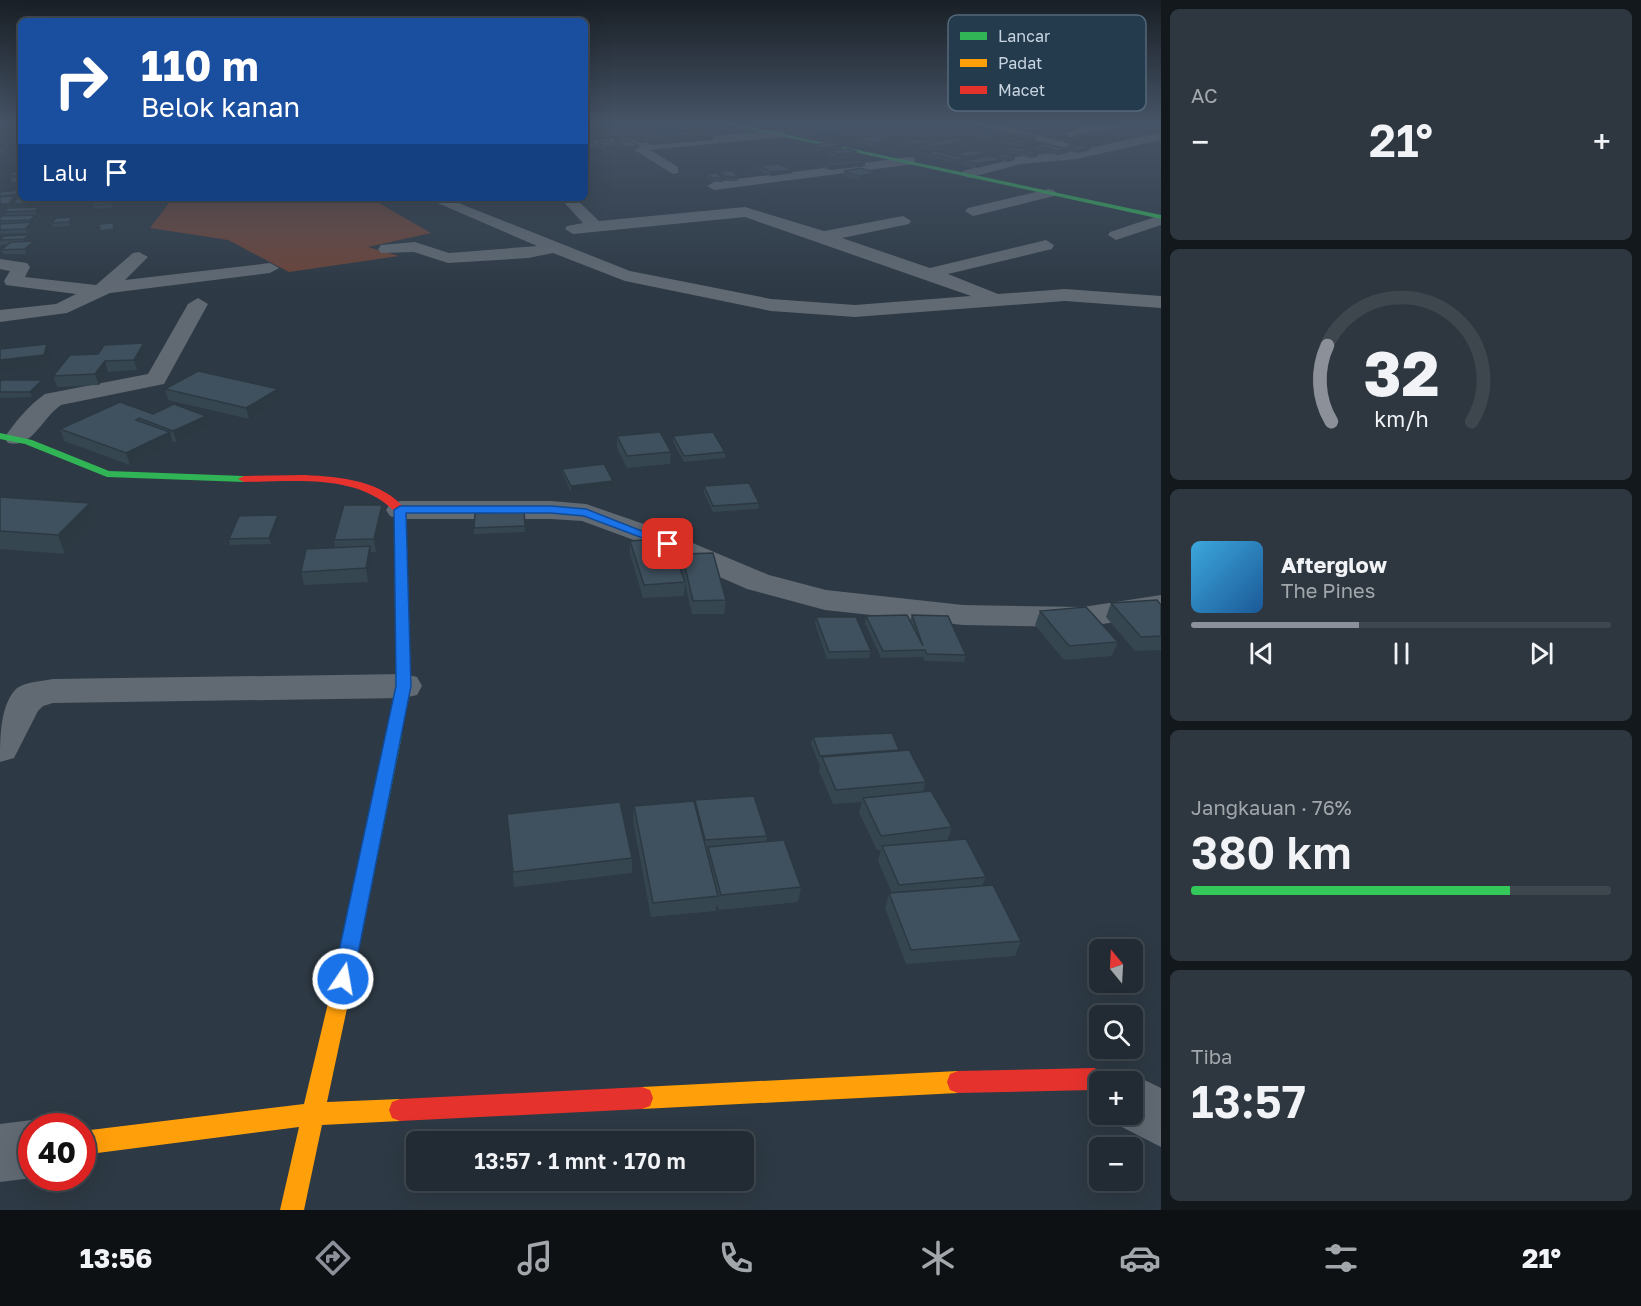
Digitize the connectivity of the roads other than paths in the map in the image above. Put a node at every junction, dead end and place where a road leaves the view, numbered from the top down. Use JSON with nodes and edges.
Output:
{"nodes":[{"id":1,"x":765,"y":179,"type":"edge"},
{"id":2,"x":991,"y":179,"type":"edge"},
{"id":3,"x":714,"y":186,"type":"edge"},
{"id":4,"x":1049,"y":193,"type":"junction"},
{"id":5,"x":698,"y":199,"type":"dead end"},
{"id":6,"x":440,"y":201,"type":"edge"},
{"id":7,"x":570,"y":201,"type":"edge"},
{"id":8,"x":973,"y":211,"type":"dead end"},
{"id":9,"x":745,"y":212,"type":"junction"},
{"id":10,"x":1161,"y":219,"type":"edge"},
{"id":11,"x":903,"y":221,"type":"dead end"},
{"id":12,"x":595,"y":226,"type":"junction"},
{"id":13,"x":526,"y":234,"type":"junction"},
{"id":14,"x":1116,"y":235,"type":"dead end"},
{"id":15,"x":823,"y":237,"type":"junction"},
{"id":16,"x":1046,"y":245,"type":"dead end"},
{"id":17,"x":557,"y":247,"type":"junction"},
{"id":18,"x":387,"y":249,"type":"dead end"},
{"id":19,"x":140,"y":257,"type":"dead end"},
{"id":20,"x":0,"y":264,"type":"edge"},
{"id":21,"x":270,"y":268,"type":"dead end"},
{"id":22,"x":928,"y":273,"type":"junction"},
{"id":23,"x":101,"y":289,"type":"junction"},
{"id":24,"x":1161,"y":302,"type":"edge"},
{"id":25,"x":198,"y":304,"type":"dead end"},
{"id":26,"x":998,"y":304,"type":"junction"},
{"id":27,"x":1161,"y":314,"type":"edge"},
{"id":28,"x":0,"y":316,"type":"edge"},
{"id":29,"x":8,"y":437,"type":"edge"},
{"id":30,"x":400,"y":510,"type":"junction"},
{"id":31,"x":1161,"y":605,"type":"edge"},
{"id":32,"x":404,"y":686,"type":"junction"},
{"id":33,"x":0,"y":748,"type":"edge"},
{"id":34,"x":1089,"y":1079,"type":"edge"},
{"id":35,"x":1143,"y":1108,"type":"edge"},
{"id":36,"x":315,"y":1114,"type":"junction"},
{"id":37,"x":1161,"y":1119,"type":"edge"},
{"id":38,"x":96,"y":1141,"type":"edge"},
{"id":39,"x":18,"y":1151,"type":"edge"},
{"id":40,"x":0,"y":1153,"type":"edge"},
{"id":41,"x":292,"y":1210,"type":"edge"}],
"edges":[{"from":1,"to":3,"type":"street"},
{"from":2,"to":4,"type":"street"},
{"from":4,"to":8,"type":"street"},
{"from":4,"to":10,"type":"street"},
{"from":5,"to":9,"type":"street"},
{"from":6,"to":13,"type":"street"},
{"from":7,"to":12,"type":"street"},
{"from":9,"to":12,"type":"street"},
{"from":9,"to":15,"type":"street"},
{"from":10,"to":14,"type":"street"},
{"from":11,"to":15,"type":"street"},
{"from":12,"to":13,"type":"street"},
{"from":13,"to":17,"type":"street"},
{"from":15,"to":22,"type":"street"},
{"from":16,"to":22,"type":"street"},
{"from":17,"to":18,"type":"street"},
{"from":17,"to":26,"type":"street"},
{"from":19,"to":23,"type":"street"},
{"from":20,"to":23,"type":"street"},
{"from":21,"to":23,"type":"street"},
{"from":22,"to":26,"type":"street"},
{"from":23,"to":28,"type":"street"},
{"from":24,"to":26,"type":"street"},
{"from":25,"to":29,"type":"street"},
{"from":26,"to":27,"type":"street"},
{"from":29,"to":30,"type":"street"},
{"from":30,"to":31,"type":"street"},
{"from":30,"to":32,"type":"street"},
{"from":32,"to":33,"type":"street"},
{"from":32,"to":36,"type":"street"},
{"from":34,"to":36,"type":"street"},
{"from":35,"to":37,"type":"street"},
{"from":36,"to":38,"type":"street"},
{"from":36,"to":41,"type":"street"},
{"from":39,"to":40,"type":"street"}]}
